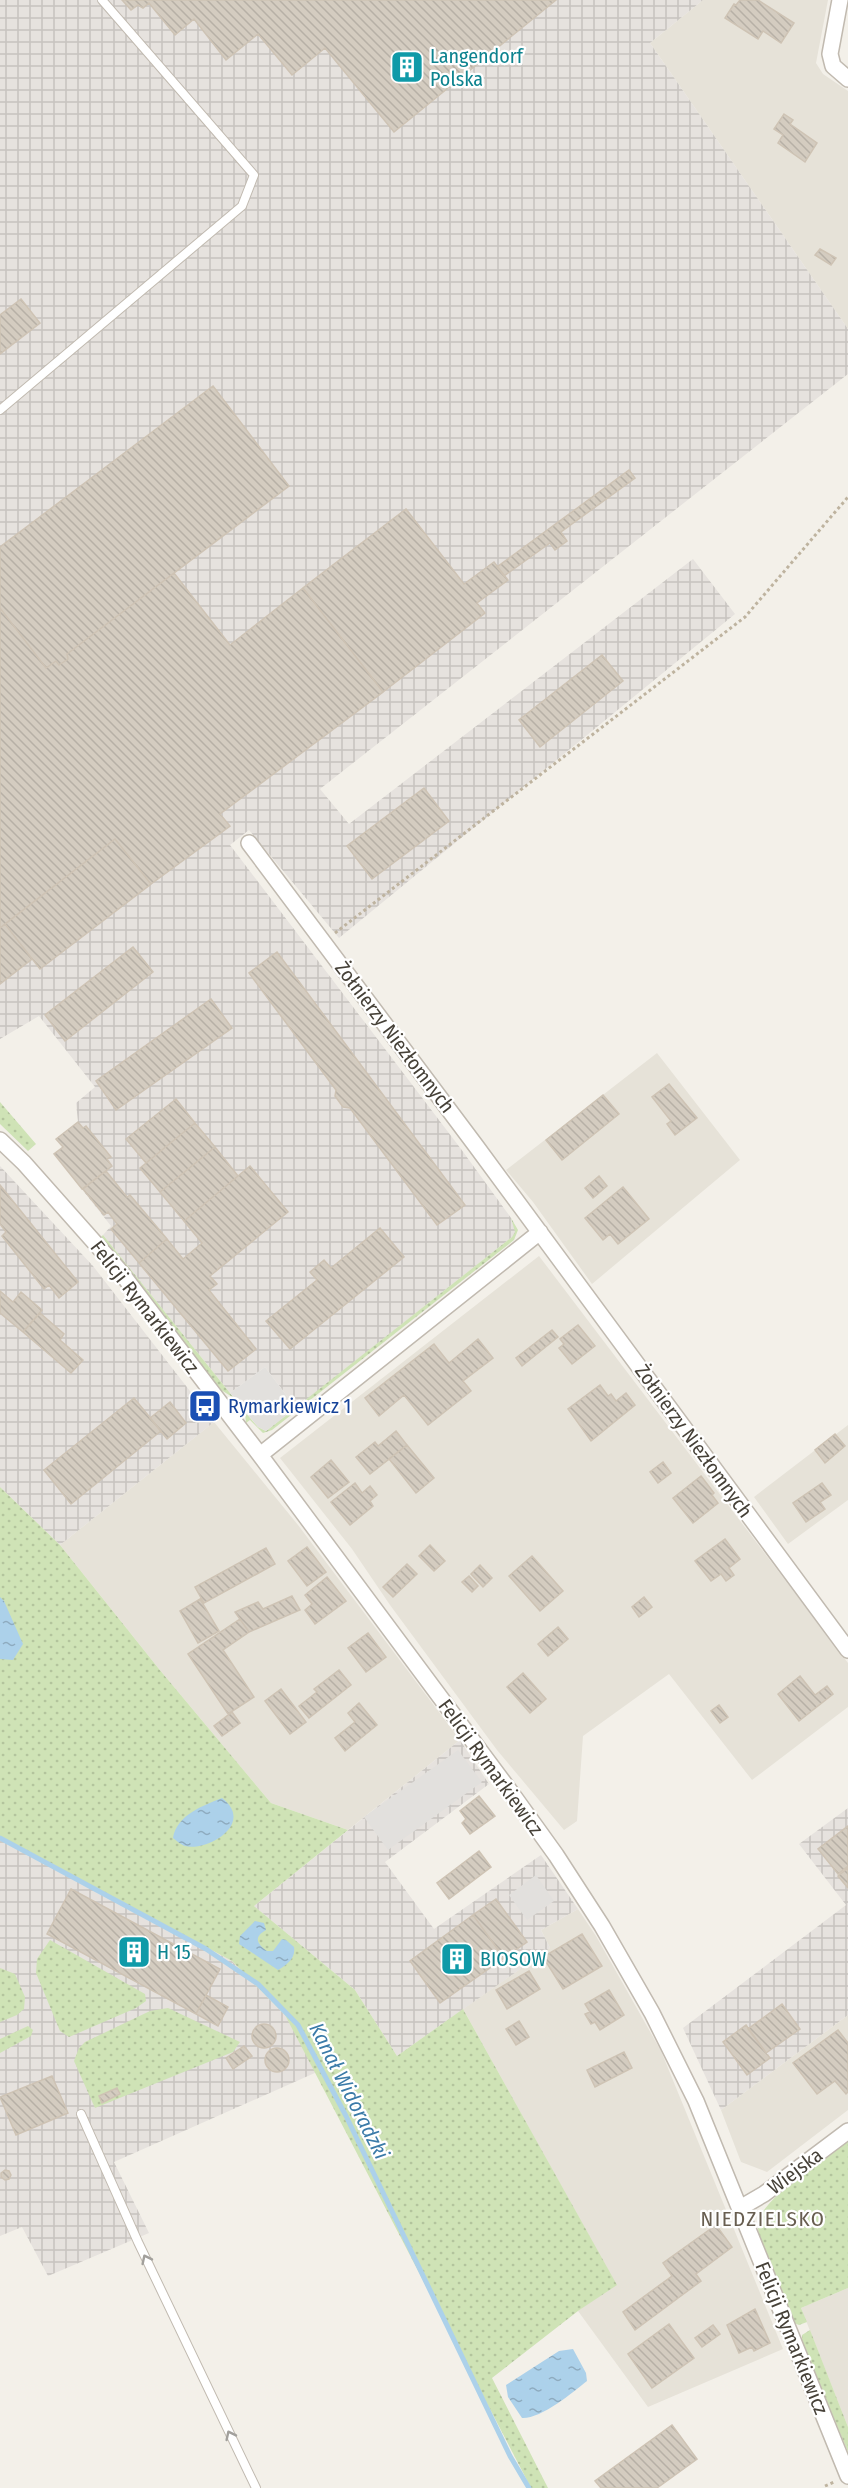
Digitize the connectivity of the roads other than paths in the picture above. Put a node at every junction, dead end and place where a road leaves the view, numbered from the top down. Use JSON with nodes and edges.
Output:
{"nodes":[{"id":1,"x":102,"y":0,"type":"edge"},
{"id":2,"x":840,"y":0,"type":"edge"},
{"id":3,"x":848,"y":80,"type":"edge"},
{"id":4,"x":0,"y":410,"type":"edge"},
{"id":5,"x":249,"y":843,"type":"dead end"},
{"id":6,"x":0,"y":1140,"type":"edge"},
{"id":7,"x":540,"y":1232,"type":"junction"},
{"id":8,"x":260,"y":1455,"type":"junction"},
{"id":9,"x":848,"y":1650,"type":"edge"},
{"id":10,"x":81,"y":2114,"type":"dead end"},
{"id":11,"x":848,"y":2131,"type":"edge"},
{"id":12,"x":740,"y":2208,"type":"junction"},
{"id":13,"x":848,"y":2476,"type":"edge"},
{"id":14,"x":256,"y":2488,"type":"edge"}],
"edges":[{"from":1,"to":4,"type":"lane"},
{"from":2,"to":3,"type":"street"},
{"from":5,"to":7,"type":"street","name":"Żołnierzy Niezłomnych"},
{"from":6,"to":8,"type":"street","name":"Felicji Rymarkiewicz"},
{"from":7,"to":8,"type":"street"},
{"from":7,"to":9,"type":"street","name":"Żołnierzy Niezłomnych"},
{"from":8,"to":12,"type":"street","name":"Felicji Rymarkiewicz"},
{"from":14,"to":10,"type":"lane","one_way":true},
{"from":11,"to":12,"type":"street","name":"Wiejska"},
{"from":12,"to":13,"type":"street","name":"Felicji Rymarkiewicz"}]}
